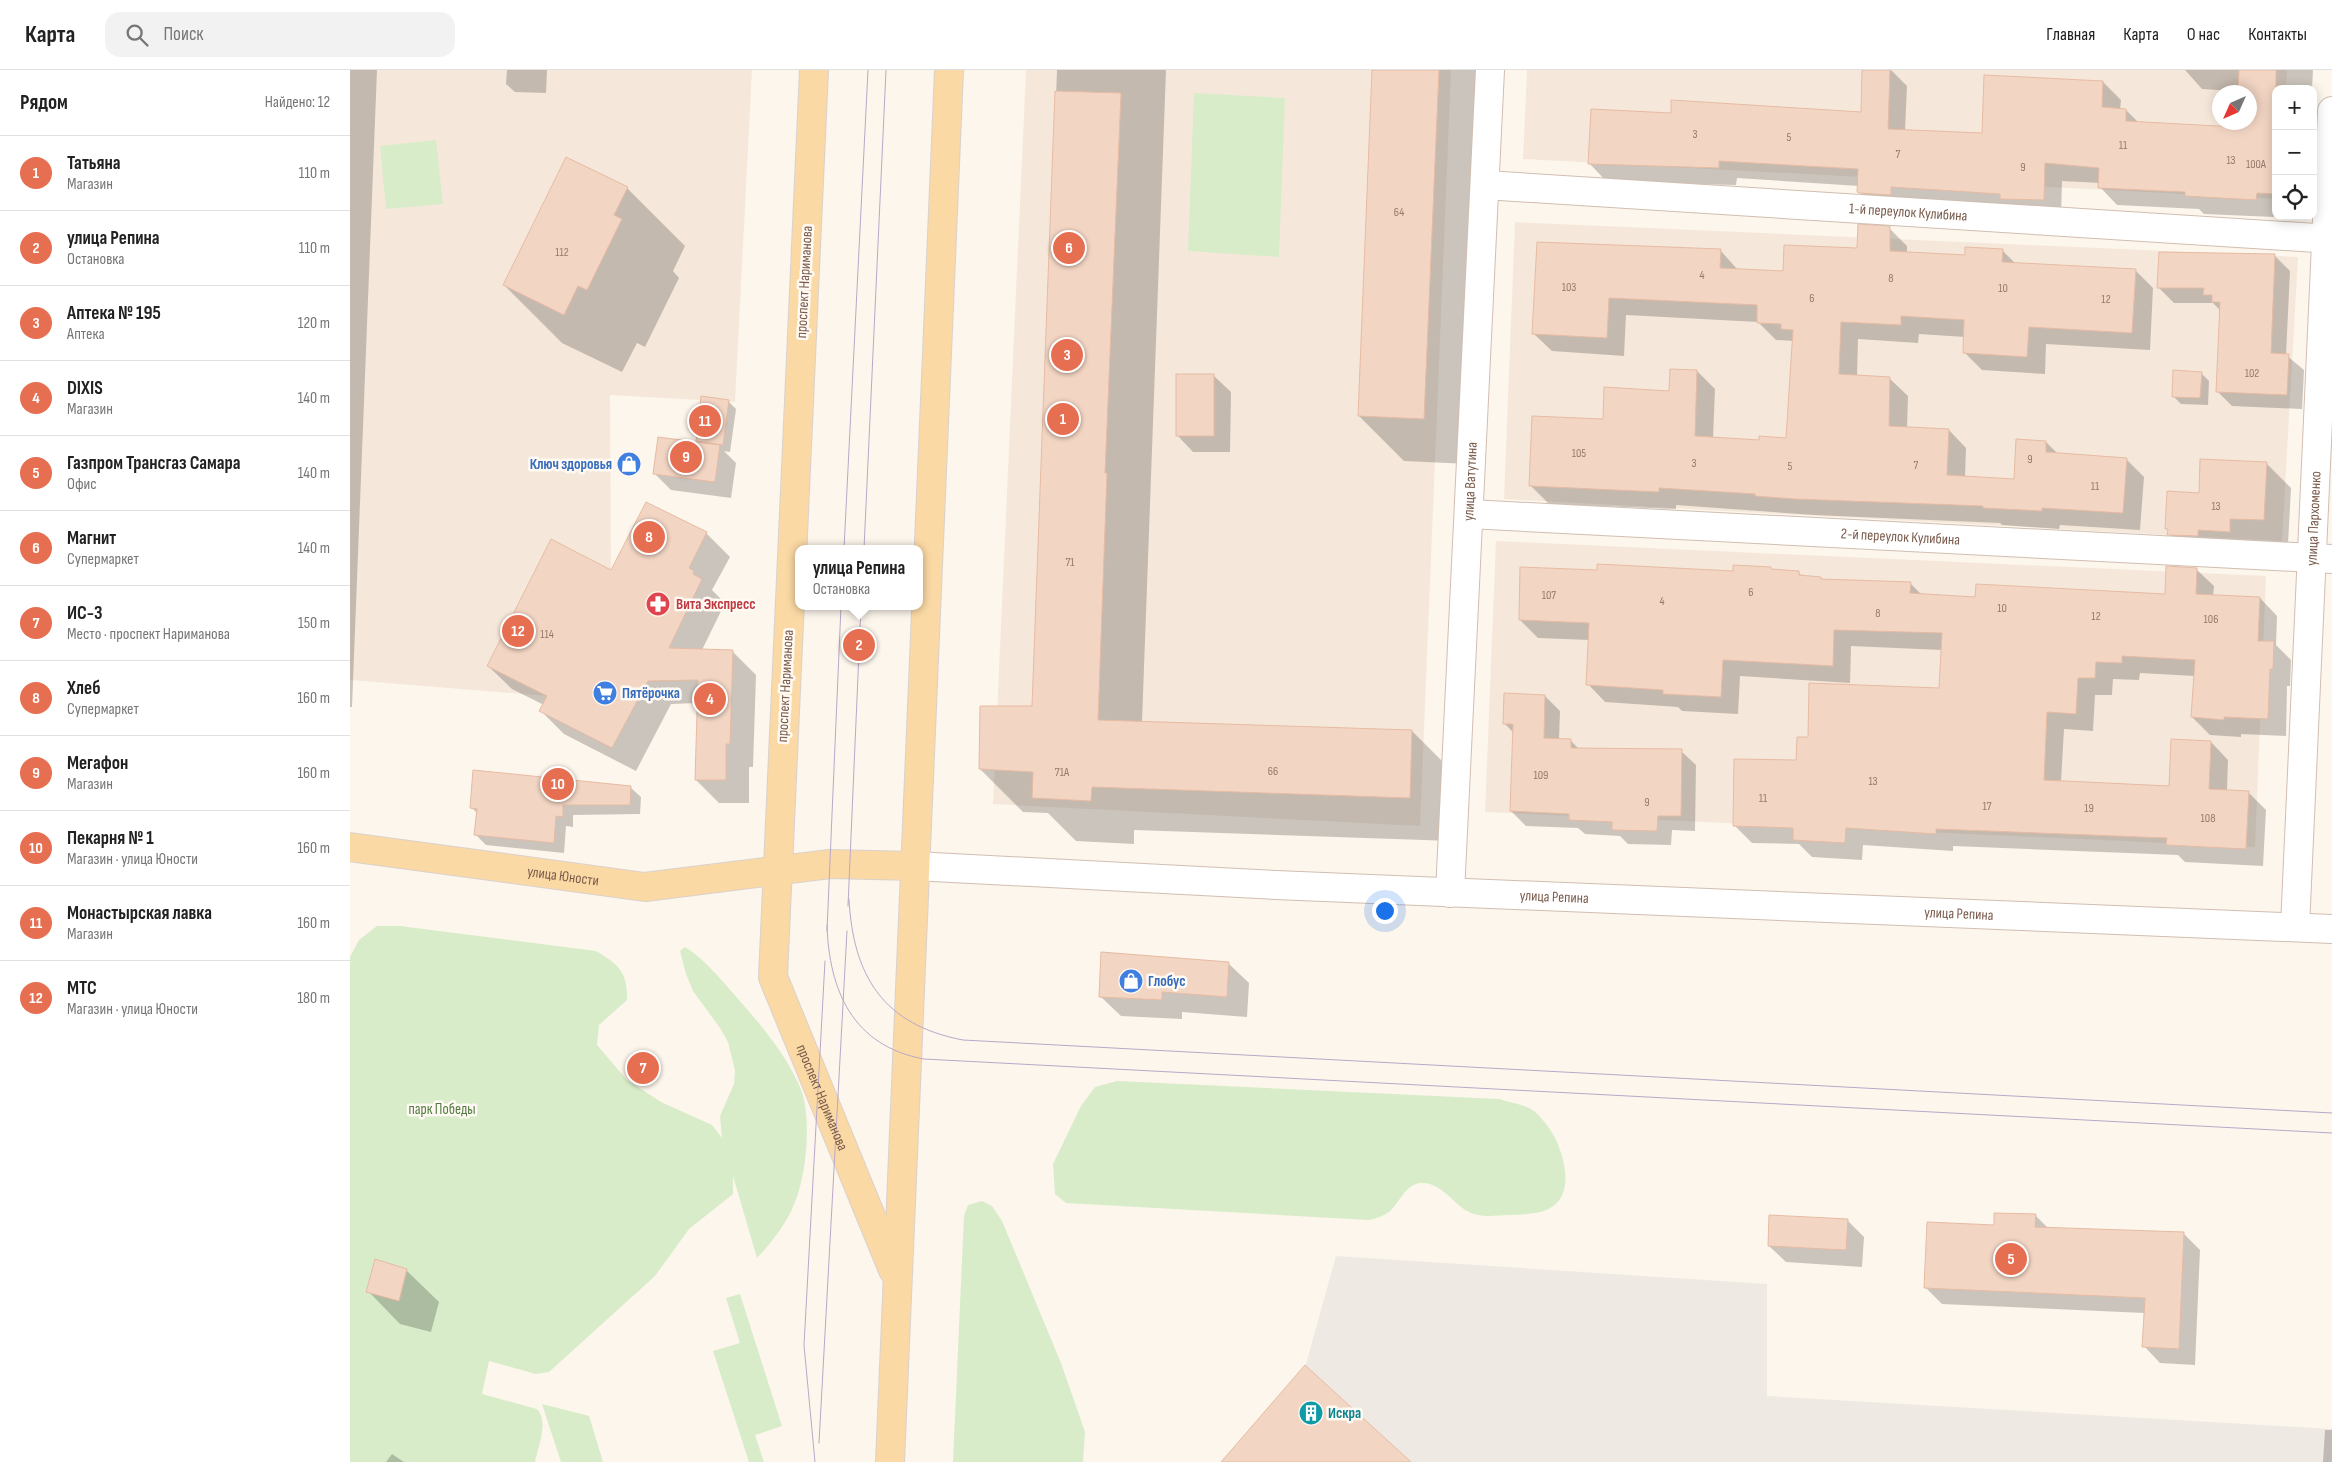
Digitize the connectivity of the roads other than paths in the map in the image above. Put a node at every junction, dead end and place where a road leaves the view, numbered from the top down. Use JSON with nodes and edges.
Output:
{"nodes":[{"id":1,"x":814,"y":70,"type":"edge"},
{"id":2,"x":949,"y":70,"type":"edge"},
{"id":3,"x":1490,"y":70,"type":"edge"},
{"id":4,"x":2332,"y":111,"type":"edge"},
{"id":5,"x":1485,"y":185,"type":"junction"},
{"id":6,"x":2329,"y":239,"type":"edge"},
{"id":7,"x":1469,"y":514,"type":"junction"},
{"id":8,"x":2322,"y":558,"type":"edge"},
{"id":9,"x":350,"y":847,"type":"edge"},
{"id":10,"x":914,"y":866,"type":"junction"},
{"id":11,"x":776,"y":870,"type":"junction"},
{"id":12,"x":1450,"y":893,"type":"junction"},
{"id":13,"x":2295,"y":927,"type":"junction"},
{"id":14,"x":2332,"y":929,"type":"edge"},
{"id":15,"x":897,"y":1279,"type":"junction"},
{"id":16,"x":890,"y":1462,"type":"edge"}],
"edges":[{"from":1,"to":11,"type":"main road","name":"проспект Нариманова"},
{"from":2,"to":10,"type":"main road","name":"проспект Нариманова"},
{"from":3,"to":5,"type":"street","name":"улица Ватутина"},
{"from":4,"to":6,"type":"street","name":"улица Пархоменко"},
{"from":5,"to":6,"type":"street","name":"1-й переулок Кулибина"},
{"from":5,"to":7,"type":"street","name":"улица Ватутина"},
{"from":6,"to":8,"type":"street","name":"улица Пархоменко"},
{"from":7,"to":8,"type":"street","name":"2-й переулок Кулибина"},
{"from":7,"to":12,"type":"street","name":"улица Ватутина"},
{"from":8,"to":13,"type":"street","name":"улица Пархоменко"},
{"from":9,"to":11,"type":"main road","name":"улица Юности"},
{"from":10,"to":11,"type":"main road","name":"улица Репина"},
{"from":10,"to":12,"type":"street","name":"улица Репина"},
{"from":10,"to":15,"type":"main road","name":"проспект Нариманова"},
{"from":11,"to":15,"type":"main road","name":"проспект Нариманова"},
{"from":12,"to":13,"type":"street","name":"улица Репина"},
{"from":13,"to":14,"type":"street","name":"улица Репина"},
{"from":15,"to":16,"type":"main road","name":"проспект Нариманова"}]}
